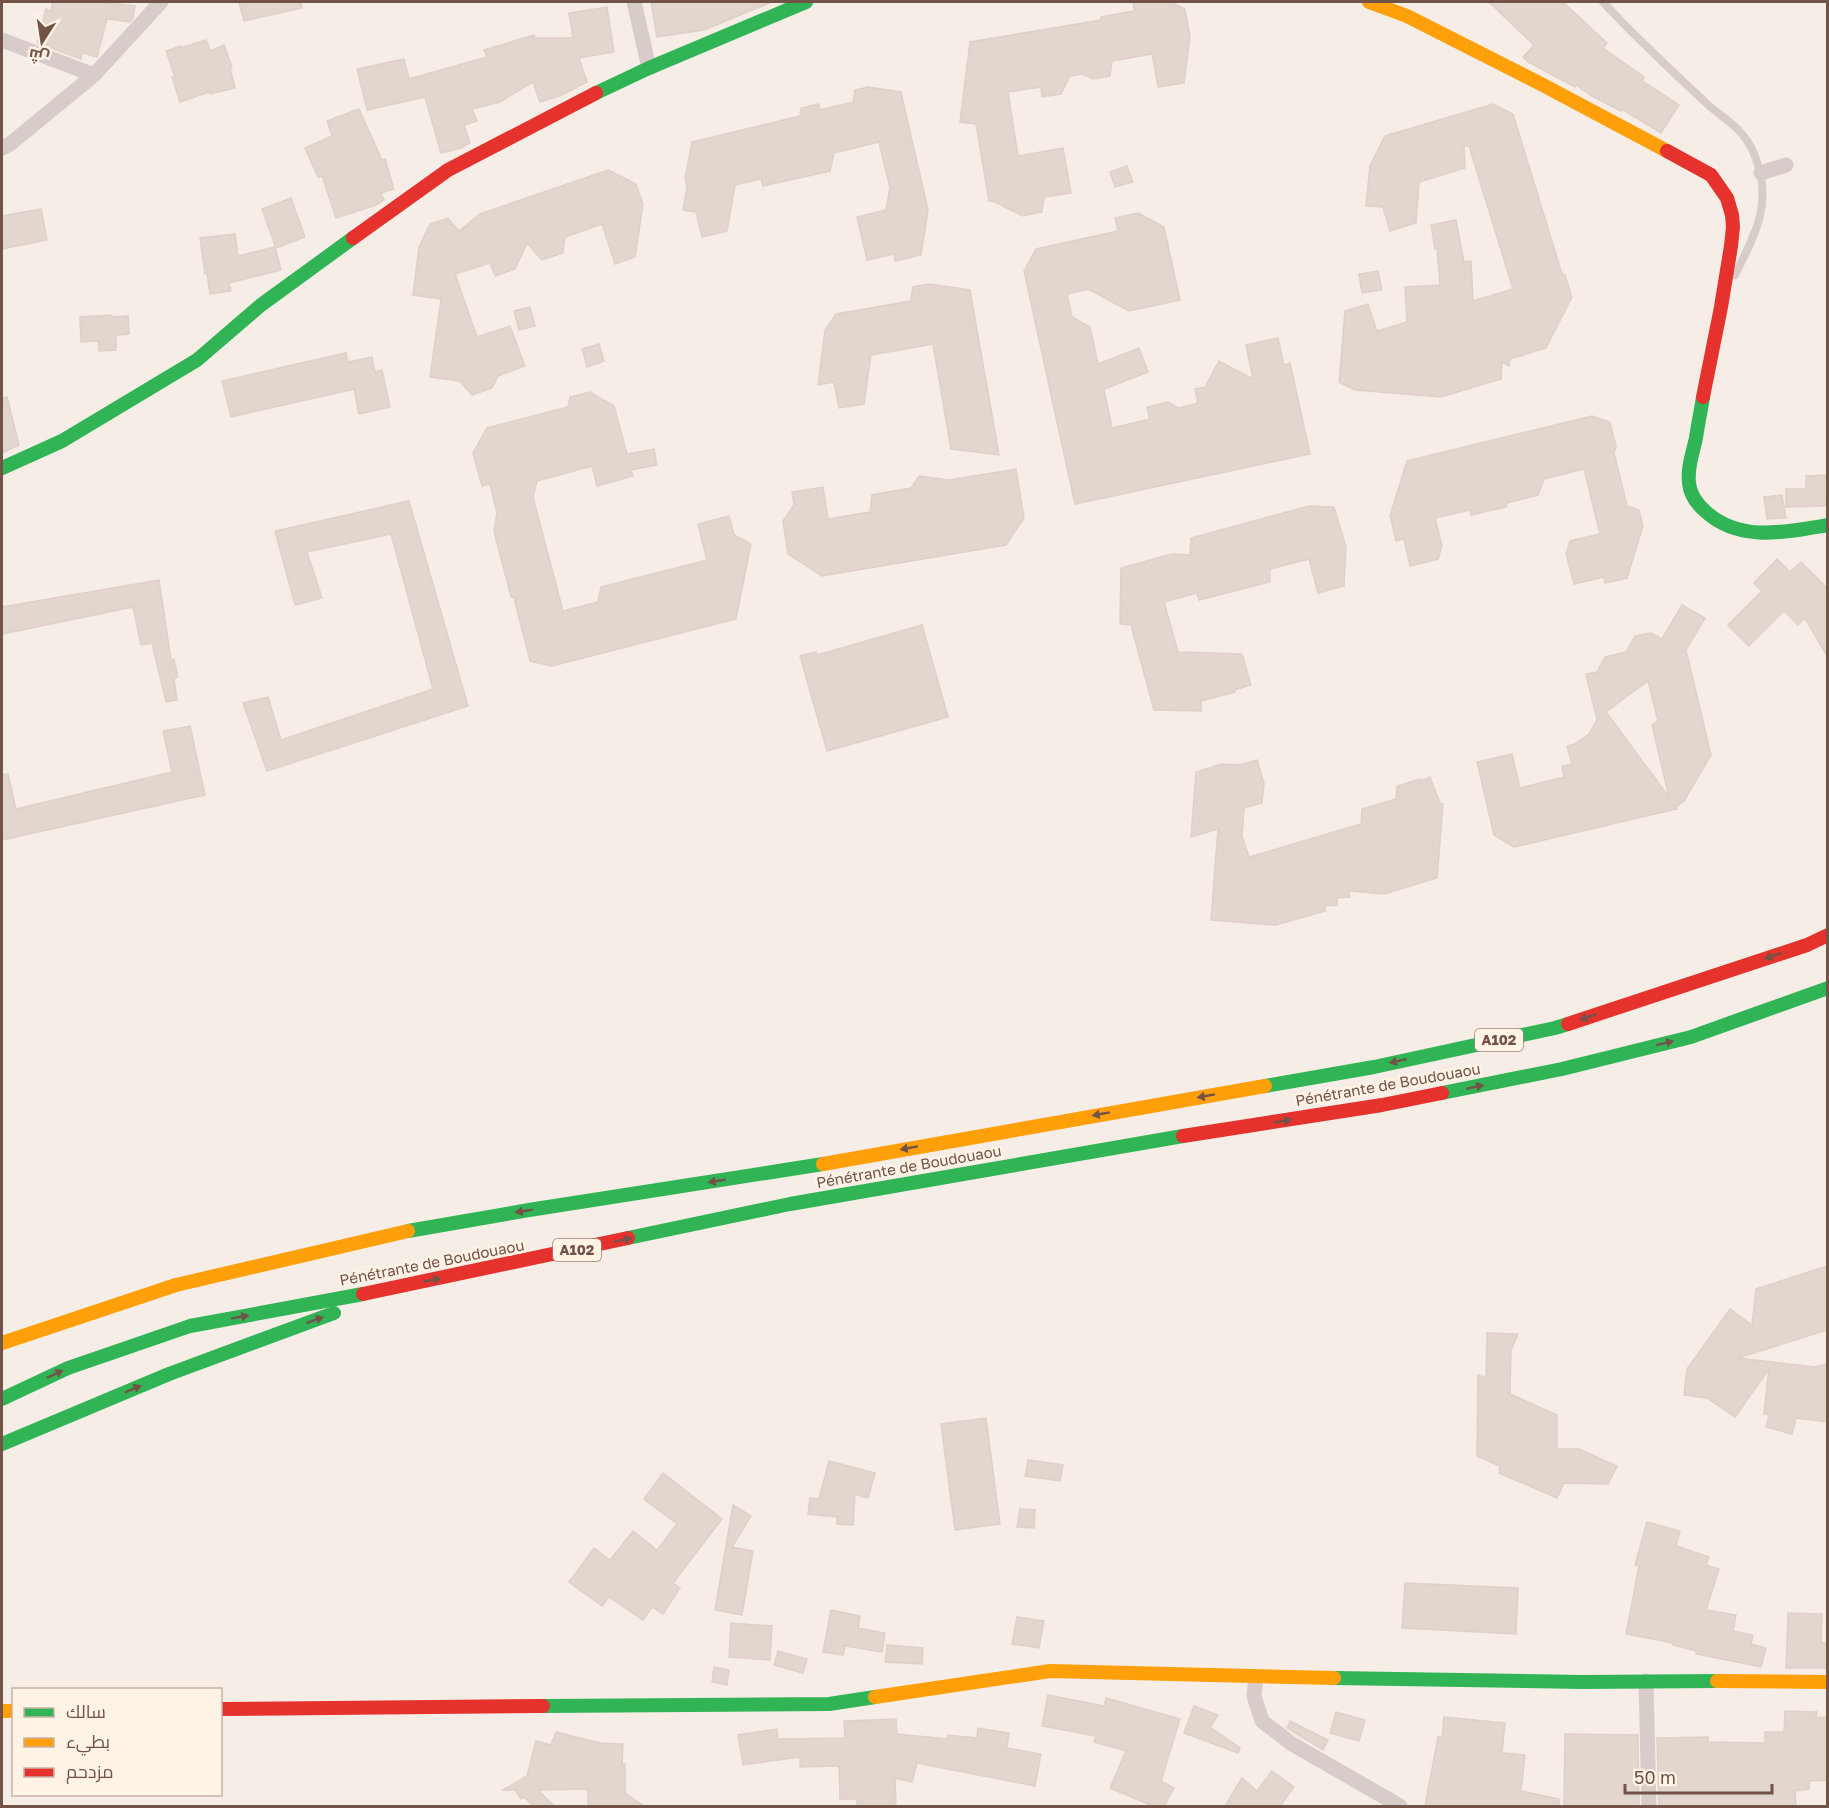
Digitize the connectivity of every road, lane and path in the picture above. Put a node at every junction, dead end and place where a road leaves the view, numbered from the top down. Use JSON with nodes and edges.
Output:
{"nodes":[{"id":1,"x":161,"y":2,"type":"edge"},
{"id":2,"x":634,"y":2,"type":"edge"},
{"id":3,"x":806,"y":2,"type":"edge"},
{"id":4,"x":1369,"y":2,"type":"edge"},
{"id":5,"x":1603,"y":2,"type":"edge"},
{"id":6,"x":2,"y":40,"type":"edge"},
{"id":7,"x":649,"y":68,"type":"junction"},
{"id":8,"x":93,"y":75,"type":"junction"},
{"id":9,"x":2,"y":148,"type":"edge"},
{"id":10,"x":1786,"y":165,"type":"dead end"},
{"id":11,"x":1761,"y":173,"type":"junction"},
{"id":12,"x":1725,"y":296,"type":"junction"},
{"id":13,"x":2,"y":468,"type":"edge"},
{"id":14,"x":1827,"y":525,"type":"edge"},
{"id":15,"x":1827,"y":935,"type":"edge"},
{"id":16,"x":1827,"y":988,"type":"edge"},
{"id":17,"x":409,"y":1286,"type":"junction"},
{"id":18,"x":61,"y":1324,"type":"junction"},
{"id":19,"x":2,"y":1343,"type":"edge"},
{"id":20,"x":2,"y":1353,"type":"edge"},
{"id":21,"x":2,"y":1398,"type":"edge"},
{"id":22,"x":2,"y":1444,"type":"edge"},
{"id":23,"x":1256,"y":1677,"type":"junction"},
{"id":24,"x":1646,"y":1680,"type":"junction"},
{"id":25,"x":1827,"y":1682,"type":"edge"},
{"id":26,"x":222,"y":1709,"type":"edge"},
{"id":27,"x":1400,"y":1806,"type":"edge"},
{"id":28,"x":1649,"y":1806,"type":"edge"}],
"edges":[{"from":1,"to":8,"type":"street"},
{"from":2,"to":7,"type":"street"},
{"from":3,"to":7,"type":"main road"},
{"from":4,"to":12,"type":"main road"},
{"from":5,"to":11,"type":"lane"},
{"from":6,"to":8,"type":"street"},
{"from":7,"to":13,"type":"main road"},
{"from":8,"to":9,"type":"street"},
{"from":10,"to":11,"type":"street"},
{"from":11,"to":12,"type":"lane"},
{"from":12,"to":14,"type":"main road"},
{"from":15,"to":18,"type":"main road","name":"Pénétrante de Boudouaou","number":"A102","one_way":true},
{"from":17,"to":16,"type":"main road","name":"Pénétrante de Boudouaou","number":"A102","one_way":true},
{"from":21,"to":17,"type":"main road","name":"Pénétrante de Boudouaou","number":"A102","one_way":true},
{"from":22,"to":17,"type":"main road","one_way":true},
{"from":18,"to":19,"type":"main road"},
{"from":18,"to":20,"type":"main road"},
{"from":23,"to":24,"type":"main road"},
{"from":23,"to":26,"type":"main road"},
{"from":23,"to":27,"type":"street"},
{"from":24,"to":25,"type":"main road"},
{"from":24,"to":28,"type":"street"}]}
